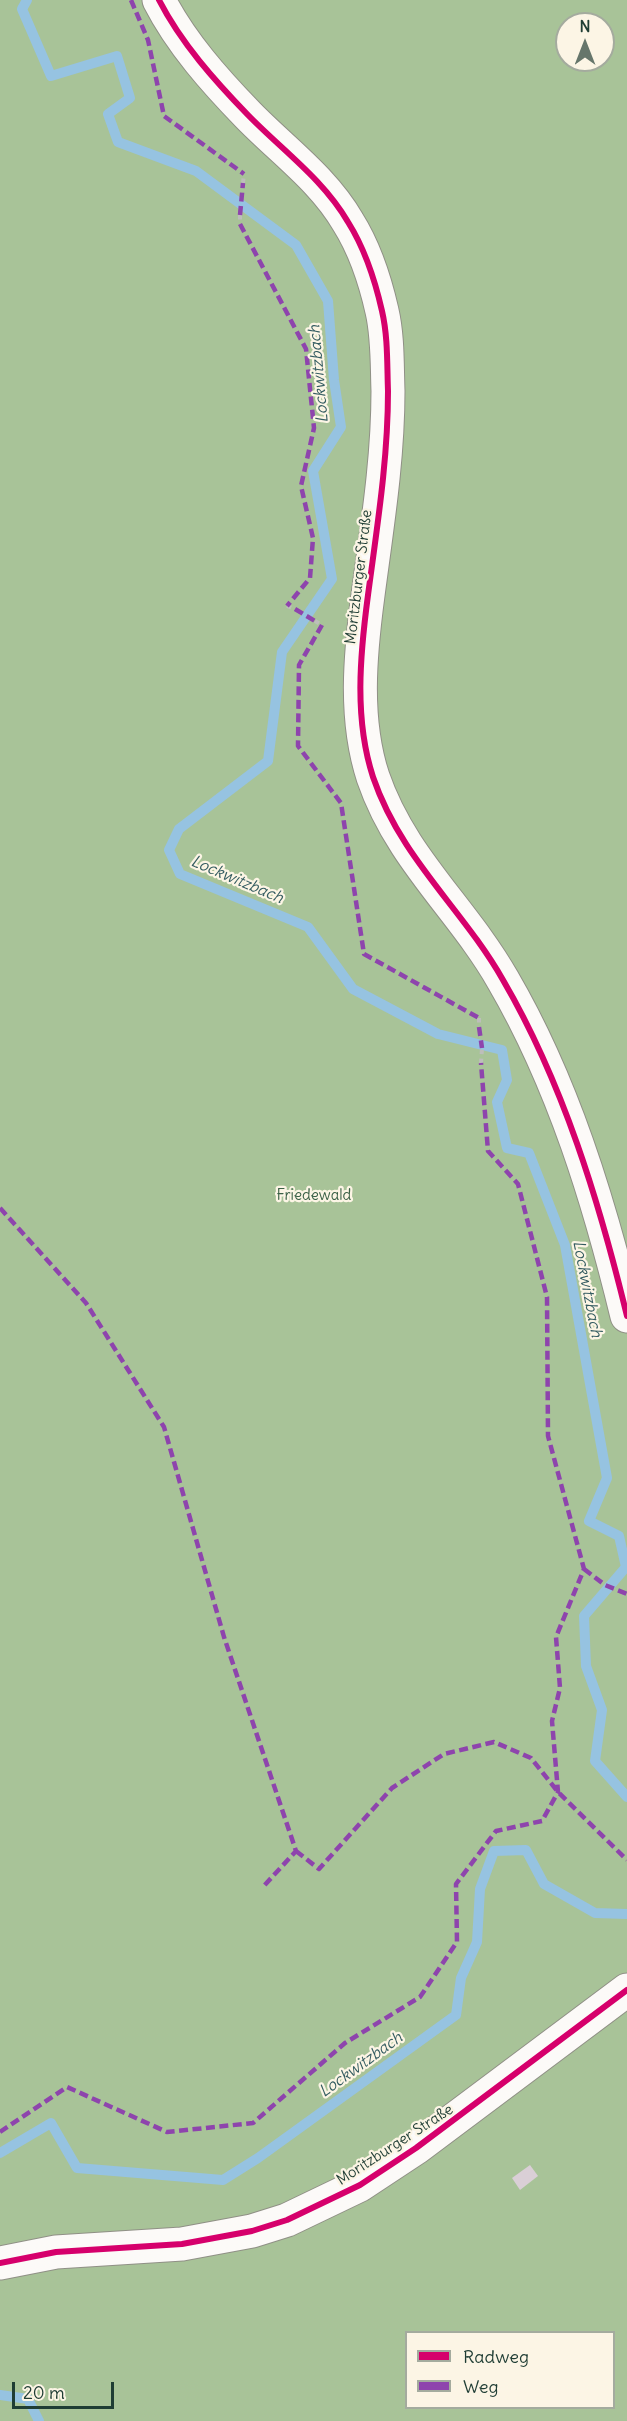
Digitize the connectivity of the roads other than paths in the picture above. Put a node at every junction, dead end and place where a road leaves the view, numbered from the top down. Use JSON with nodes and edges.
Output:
{"nodes":[{"id":1,"x":159,"y":0,"type":"edge"},
{"id":2,"x":627,"y":1316,"type":"edge"},
{"id":3,"x":627,"y":1990,"type":"edge"},
{"id":4,"x":0,"y":2263,"type":"edge"}],
"edges":[{"from":1,"to":2,"type":"street","name":"Moritzburger Straße"},
{"from":3,"to":4,"type":"street","name":"Moritzburger Straße"}]}
